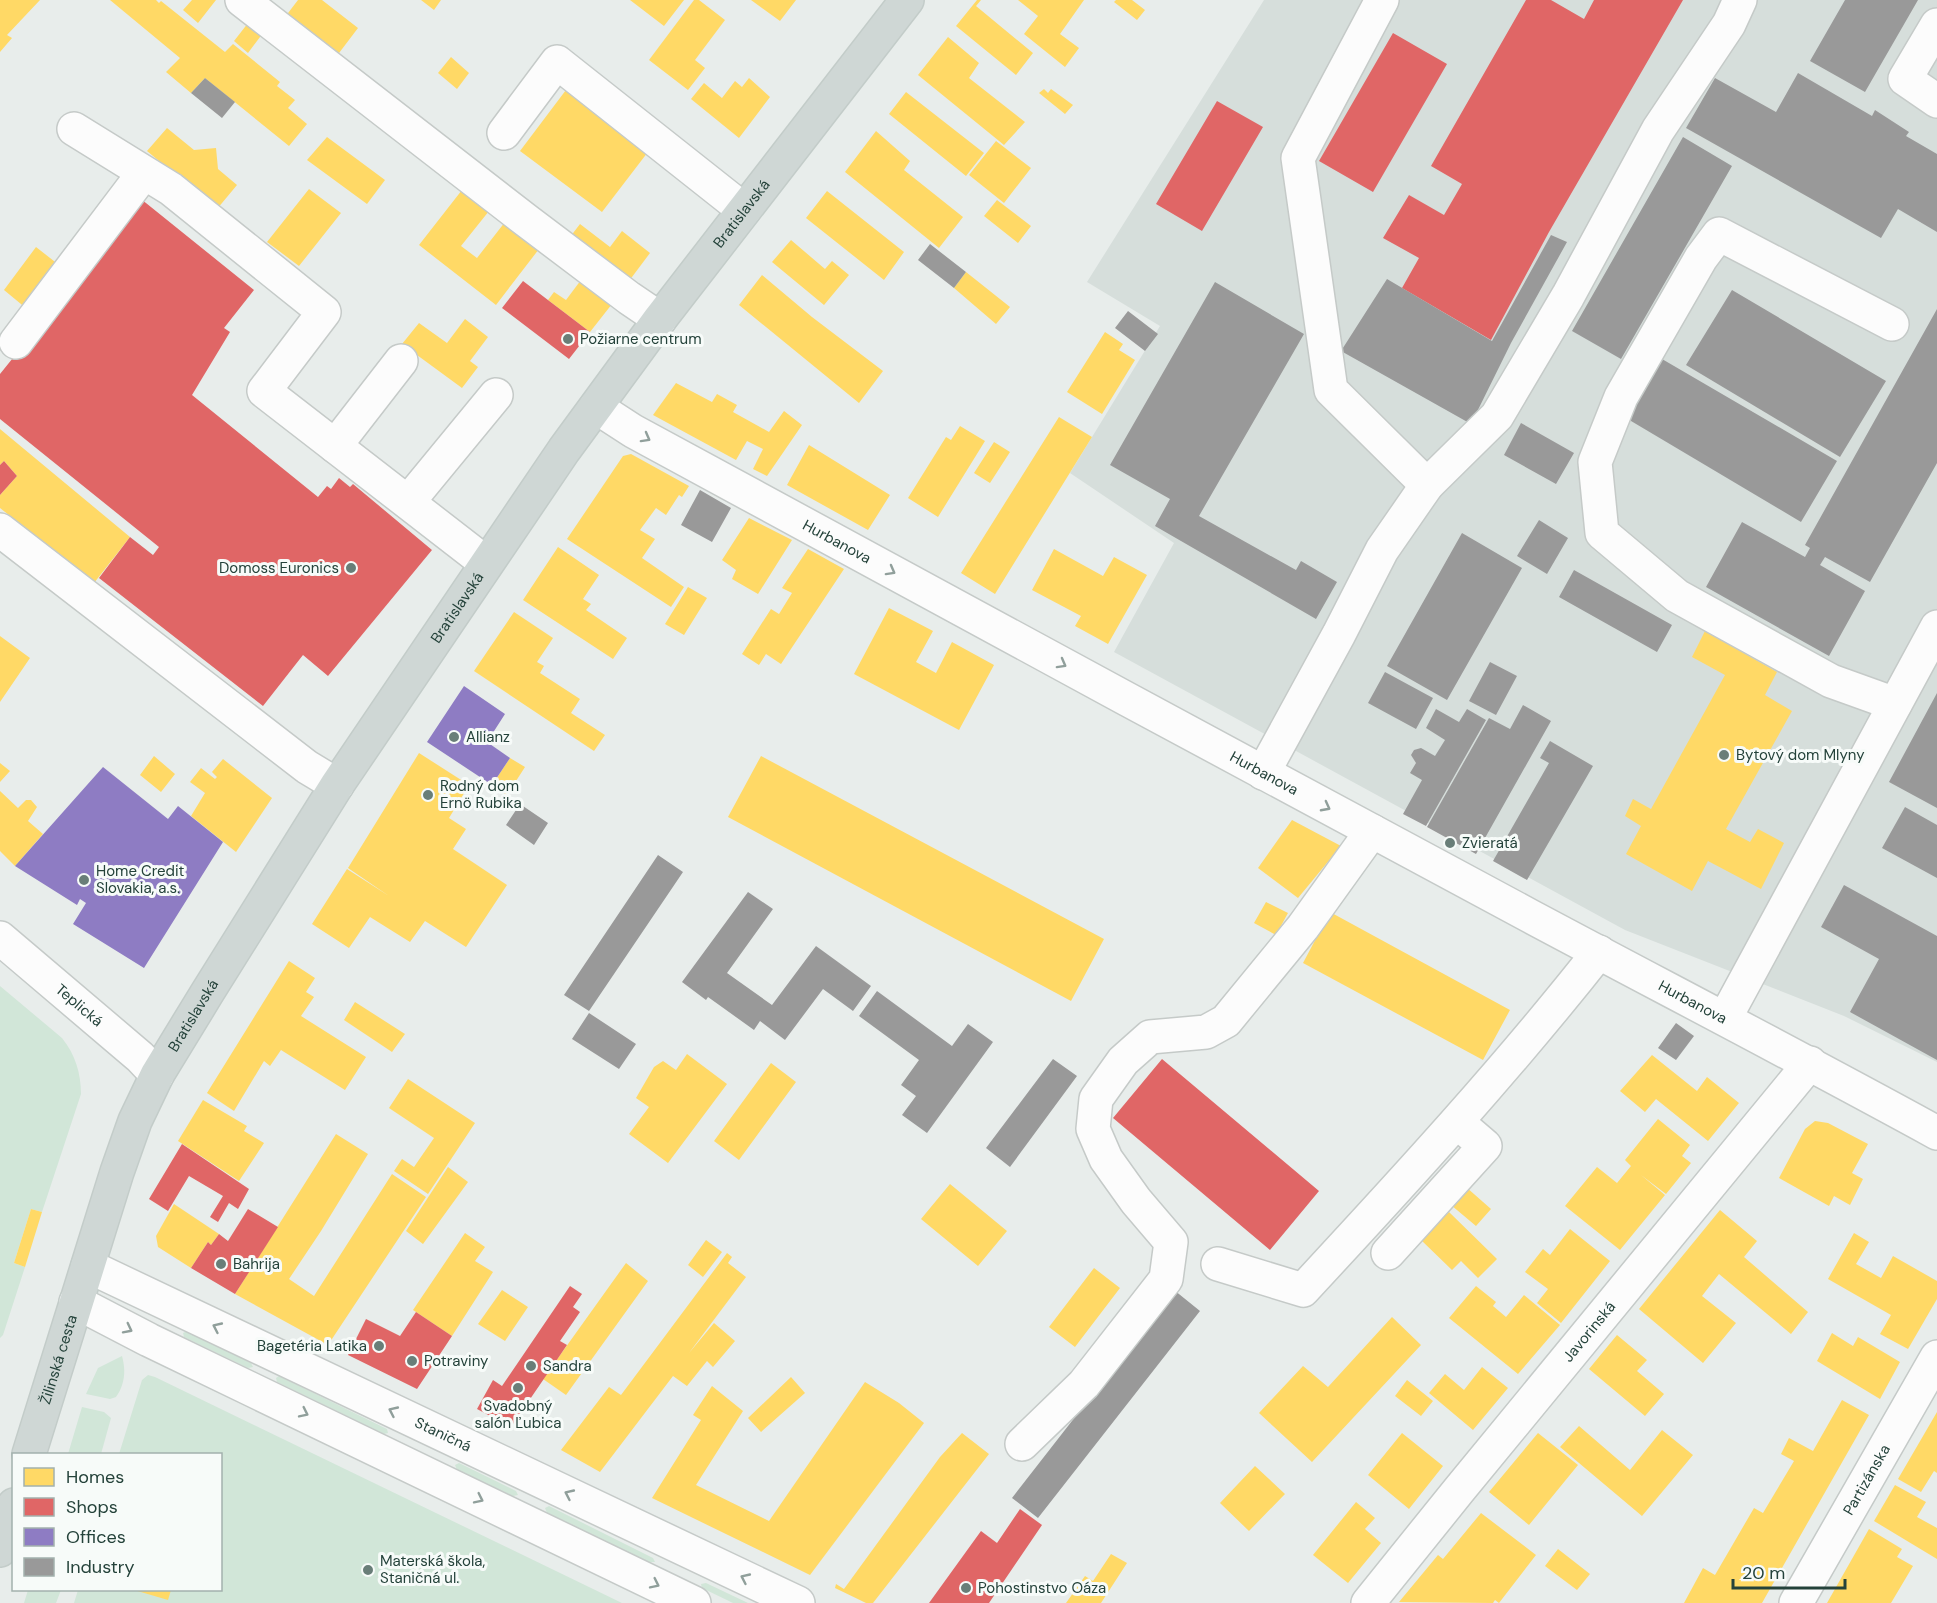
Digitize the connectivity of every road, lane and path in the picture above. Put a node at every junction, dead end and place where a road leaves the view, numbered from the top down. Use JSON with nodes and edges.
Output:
{"nodes":[{"id":1,"x":242,"y":0,"type":"edge"},
{"id":2,"x":907,"y":0,"type":"edge"},
{"id":3,"x":1382,"y":0,"type":"edge"},
{"id":4,"x":1740,"y":0,"type":"edge"},
{"id":5,"x":1937,"y":25,"type":"edge"},
{"id":6,"x":1937,"y":101,"type":"edge"},
{"id":7,"x":74,"y":129,"type":"dead end"},
{"id":8,"x":504,"y":133,"type":"dead end"},
{"id":9,"x":143,"y":174,"type":"junction"},
{"id":10,"x":744,"y":210,"type":"junction"},
{"id":11,"x":660,"y":319,"type":"junction"},
{"id":12,"x":1892,"y":324,"type":"dead end"},
{"id":13,"x":16,"y":342,"type":"dead end"},
{"id":14,"x":401,"y":361,"type":"dead end"},
{"id":15,"x":496,"y":395,"type":"dead end"},
{"id":16,"x":596,"y":407,"type":"junction"},
{"id":17,"x":335,"y":446,"type":"junction"},
{"id":18,"x":1427,"y":485,"type":"junction"},
{"id":19,"x":408,"y":502,"type":"junction"},
{"id":20,"x":0,"y":530,"type":"edge"},
{"id":21,"x":486,"y":562,"type":"junction"},
{"id":22,"x":1937,"y":627,"type":"edge"},
{"id":23,"x":1895,"y":704,"type":"junction"},
{"id":24,"x":1263,"y":773,"type":"junction"},
{"id":25,"x":337,"y":785,"type":"junction"},
{"id":26,"x":1372,"y":831,"type":"junction"},
{"id":27,"x":0,"y":938,"type":"edge"},
{"id":28,"x":1599,"y":952,"type":"junction"},
{"id":29,"x":1725,"y":1018,"type":"junction"},
{"id":30,"x":1809,"y":1063,"type":"junction"},
{"id":31,"x":157,"y":1075,"type":"junction"},
{"id":32,"x":1457,"y":1122,"type":"junction"},
{"id":33,"x":1937,"y":1133,"type":"edge"},
{"id":34,"x":1388,"y":1253,"type":"dead end"},
{"id":35,"x":1218,"y":1264,"type":"dead end"},
{"id":36,"x":88,"y":1266,"type":"junction"},
{"id":37,"x":76,"y":1302,"type":"junction"},
{"id":38,"x":1937,"y":1357,"type":"edge"},
{"id":39,"x":1022,"y":1444,"type":"dead end"},
{"id":40,"x":30,"y":1453,"type":"edge"},
{"id":41,"x":12,"y":1511,"type":"edge"},
{"id":42,"x":0,"y":1549,"type":"edge"},
{"id":43,"x":694,"y":1603,"type":"edge"},
{"id":44,"x":798,"y":1603,"type":"edge"},
{"id":45,"x":1368,"y":1603,"type":"edge"},
{"id":46,"x":1796,"y":1603,"type":"edge"}],
"edges":[{"from":1,"to":11,"type":"street"},
{"from":2,"to":10,"type":"main road","name":"Bratislavská"},
{"from":3,"to":18,"type":"street"},
{"from":4,"to":18,"type":"street"},
{"from":5,"to":6,"type":"street"},
{"from":7,"to":9,"type":"street"},
{"from":8,"to":10,"type":"street"},
{"from":9,"to":13,"type":"street"},
{"from":9,"to":17,"type":"street"},
{"from":10,"to":11,"type":"main road","name":"Bratislavská"},
{"from":11,"to":16,"type":"main road","name":"Bratislavská"},
{"from":12,"to":23,"type":"street"},
{"from":14,"to":17,"type":"street"},
{"from":15,"to":19,"type":"street"},
{"from":16,"to":21,"type":"main road","name":"Bratislavská"},
{"from":16,"to":24,"type":"street","name":"Hurbanova","one_way":true},
{"from":17,"to":19,"type":"street"},
{"from":18,"to":24,"type":"street"},
{"from":19,"to":21,"type":"street"},
{"from":20,"to":25,"type":"street"},
{"from":21,"to":25,"type":"main road","name":"Bratislavská"},
{"from":22,"to":23,"type":"street"},
{"from":23,"to":29,"type":"street"},
{"from":24,"to":26,"type":"street","name":"Hurbanova","one_way":true},
{"from":25,"to":31,"type":"main road","name":"Bratislavská"},
{"from":26,"to":28,"type":"street","name":"Hurbanova"},
{"from":26,"to":39,"type":"street"},
{"from":27,"to":31,"type":"street","name":"Teplická"},
{"from":28,"to":29,"type":"street","name":"Hurbanova"},
{"from":28,"to":32,"type":"street"},
{"from":29,"to":30,"type":"street","name":"Hurbanova"},
{"from":30,"to":33,"type":"street","name":"Hurbanova"},
{"from":30,"to":45,"type":"street","name":"Javorinská"},
{"from":31,"to":36,"type":"main road","name":"Bratislavská"},
{"from":32,"to":34,"type":"street"},
{"from":32,"to":35,"type":"street"},
{"from":36,"to":37,"type":"main road","name":"Žilinská cesta"},
{"from":44,"to":36,"type":"street","name":"Staničná","one_way":true},
{"from":37,"to":40,"type":"main road","name":"Žilinská cesta"},
{"from":37,"to":43,"type":"street","one_way":true},
{"from":38,"to":46,"type":"street","name":"Partizánska"},
{"from":41,"to":42,"type":"main road"}]}
